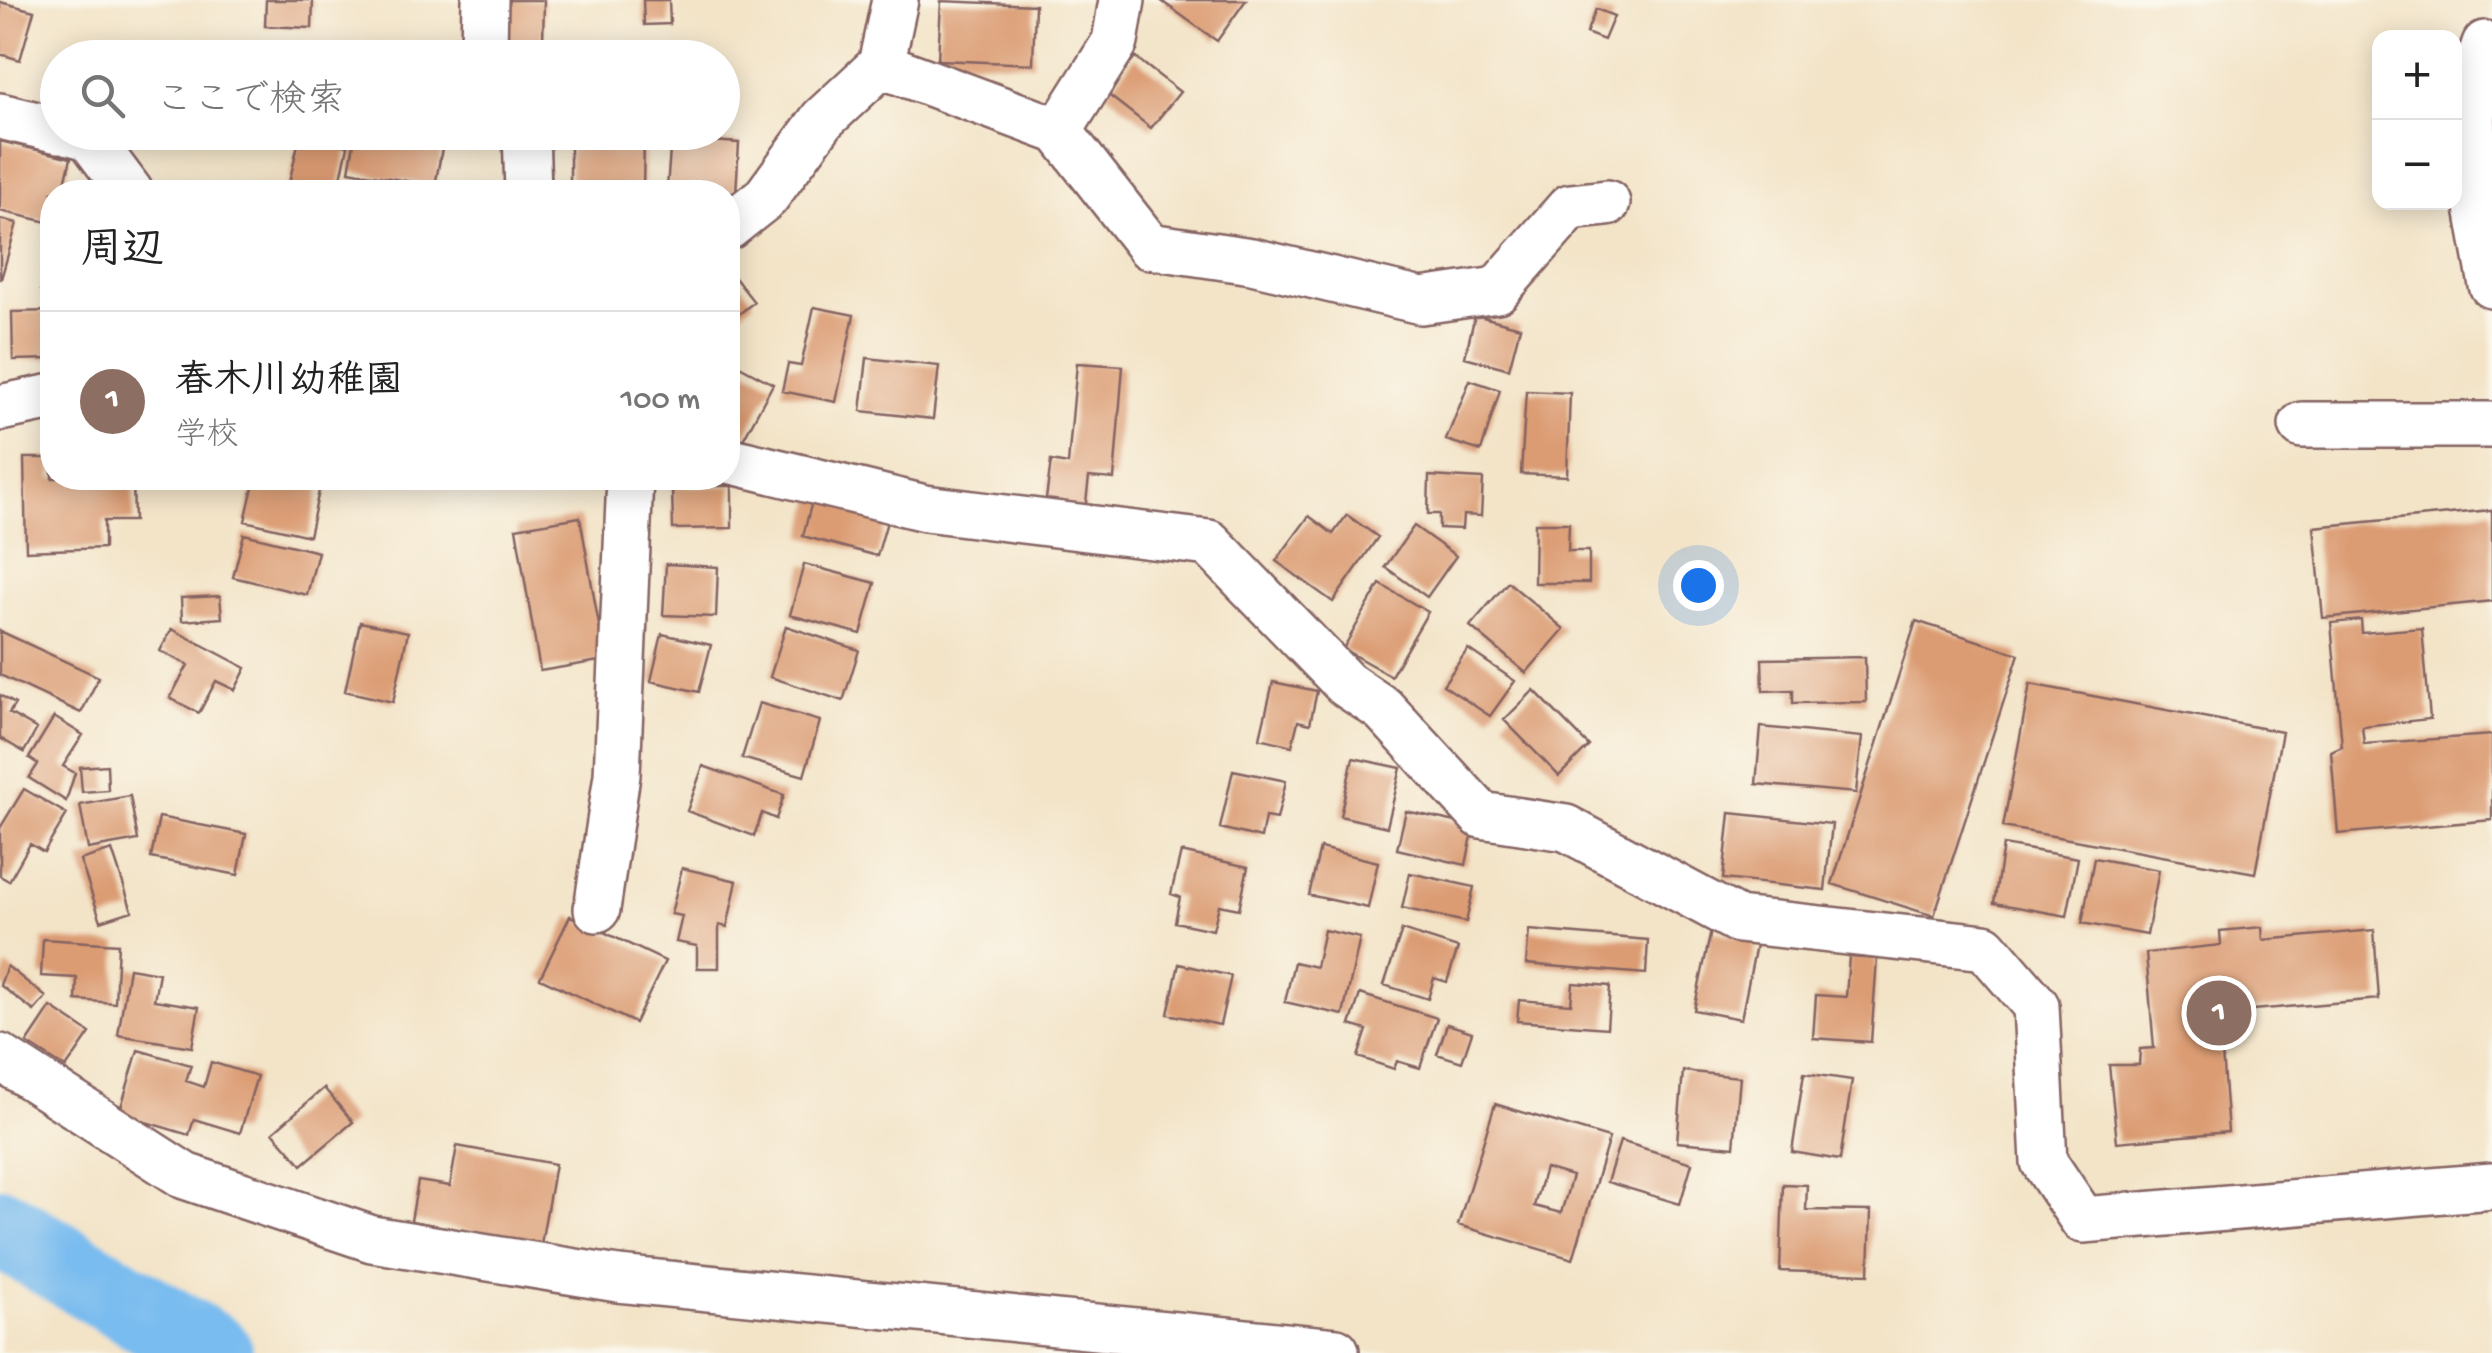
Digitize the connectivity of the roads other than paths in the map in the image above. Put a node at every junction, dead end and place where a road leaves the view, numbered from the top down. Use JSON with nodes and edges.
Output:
{"nodes":[{"id":1,"x":485,"y":0,"type":"edge"},
{"id":2,"x":895,"y":0,"type":"edge"},
{"id":3,"x":1122,"y":0,"type":"edge"},
{"id":4,"x":484,"y":40,"type":"edge"},
{"id":5,"x":2485,"y":44,"type":"dead end"},
{"id":6,"x":881,"y":65,"type":"junction"},
{"id":7,"x":0,"y":116,"type":"edge"},
{"id":8,"x":40,"y":126,"type":"edge"},
{"id":9,"x":1059,"y":130,"type":"junction"},
{"id":10,"x":99,"y":150,"type":"edge"},
{"id":11,"x":527,"y":150,"type":"edge"},
{"id":12,"x":121,"y":180,"type":"edge"},
{"id":13,"x":528,"y":180,"type":"edge"},
{"id":14,"x":1607,"y":203,"type":"dead end"},
{"id":15,"x":740,"y":217,"type":"edge"},
{"id":16,"x":2492,"y":285,"type":"edge"},
{"id":17,"x":40,"y":400,"type":"edge"},
{"id":18,"x":0,"y":408,"type":"edge"},
{"id":19,"x":2302,"y":425,"type":"dead end"},
{"id":20,"x":2492,"y":425,"type":"edge"},
{"id":21,"x":740,"y":463,"type":"edge"},
{"id":22,"x":629,"y":490,"type":"edge"},
{"id":23,"x":596,"y":909,"type":"dead end"},
{"id":24,"x":0,"y":1058,"type":"edge"},
{"id":25,"x":2492,"y":1186,"type":"edge"},
{"id":26,"x":1336,"y":1351,"type":"edge"}],
"edges":[{"from":1,"to":4,"type":"street"},
{"from":2,"to":6,"type":"street"},
{"from":3,"to":9,"type":"street"},
{"from":5,"to":16,"type":"street"},
{"from":6,"to":9,"type":"street"},
{"from":6,"to":15,"type":"street"},
{"from":7,"to":8,"type":"street"},
{"from":9,"to":14,"type":"street"},
{"from":10,"to":12,"type":"street"},
{"from":11,"to":13,"type":"street"},
{"from":17,"to":18,"type":"street"},
{"from":19,"to":20,"type":"street"},
{"from":21,"to":25,"type":"street"},
{"from":22,"to":23,"type":"street"},
{"from":24,"to":26,"type":"street"}]}
